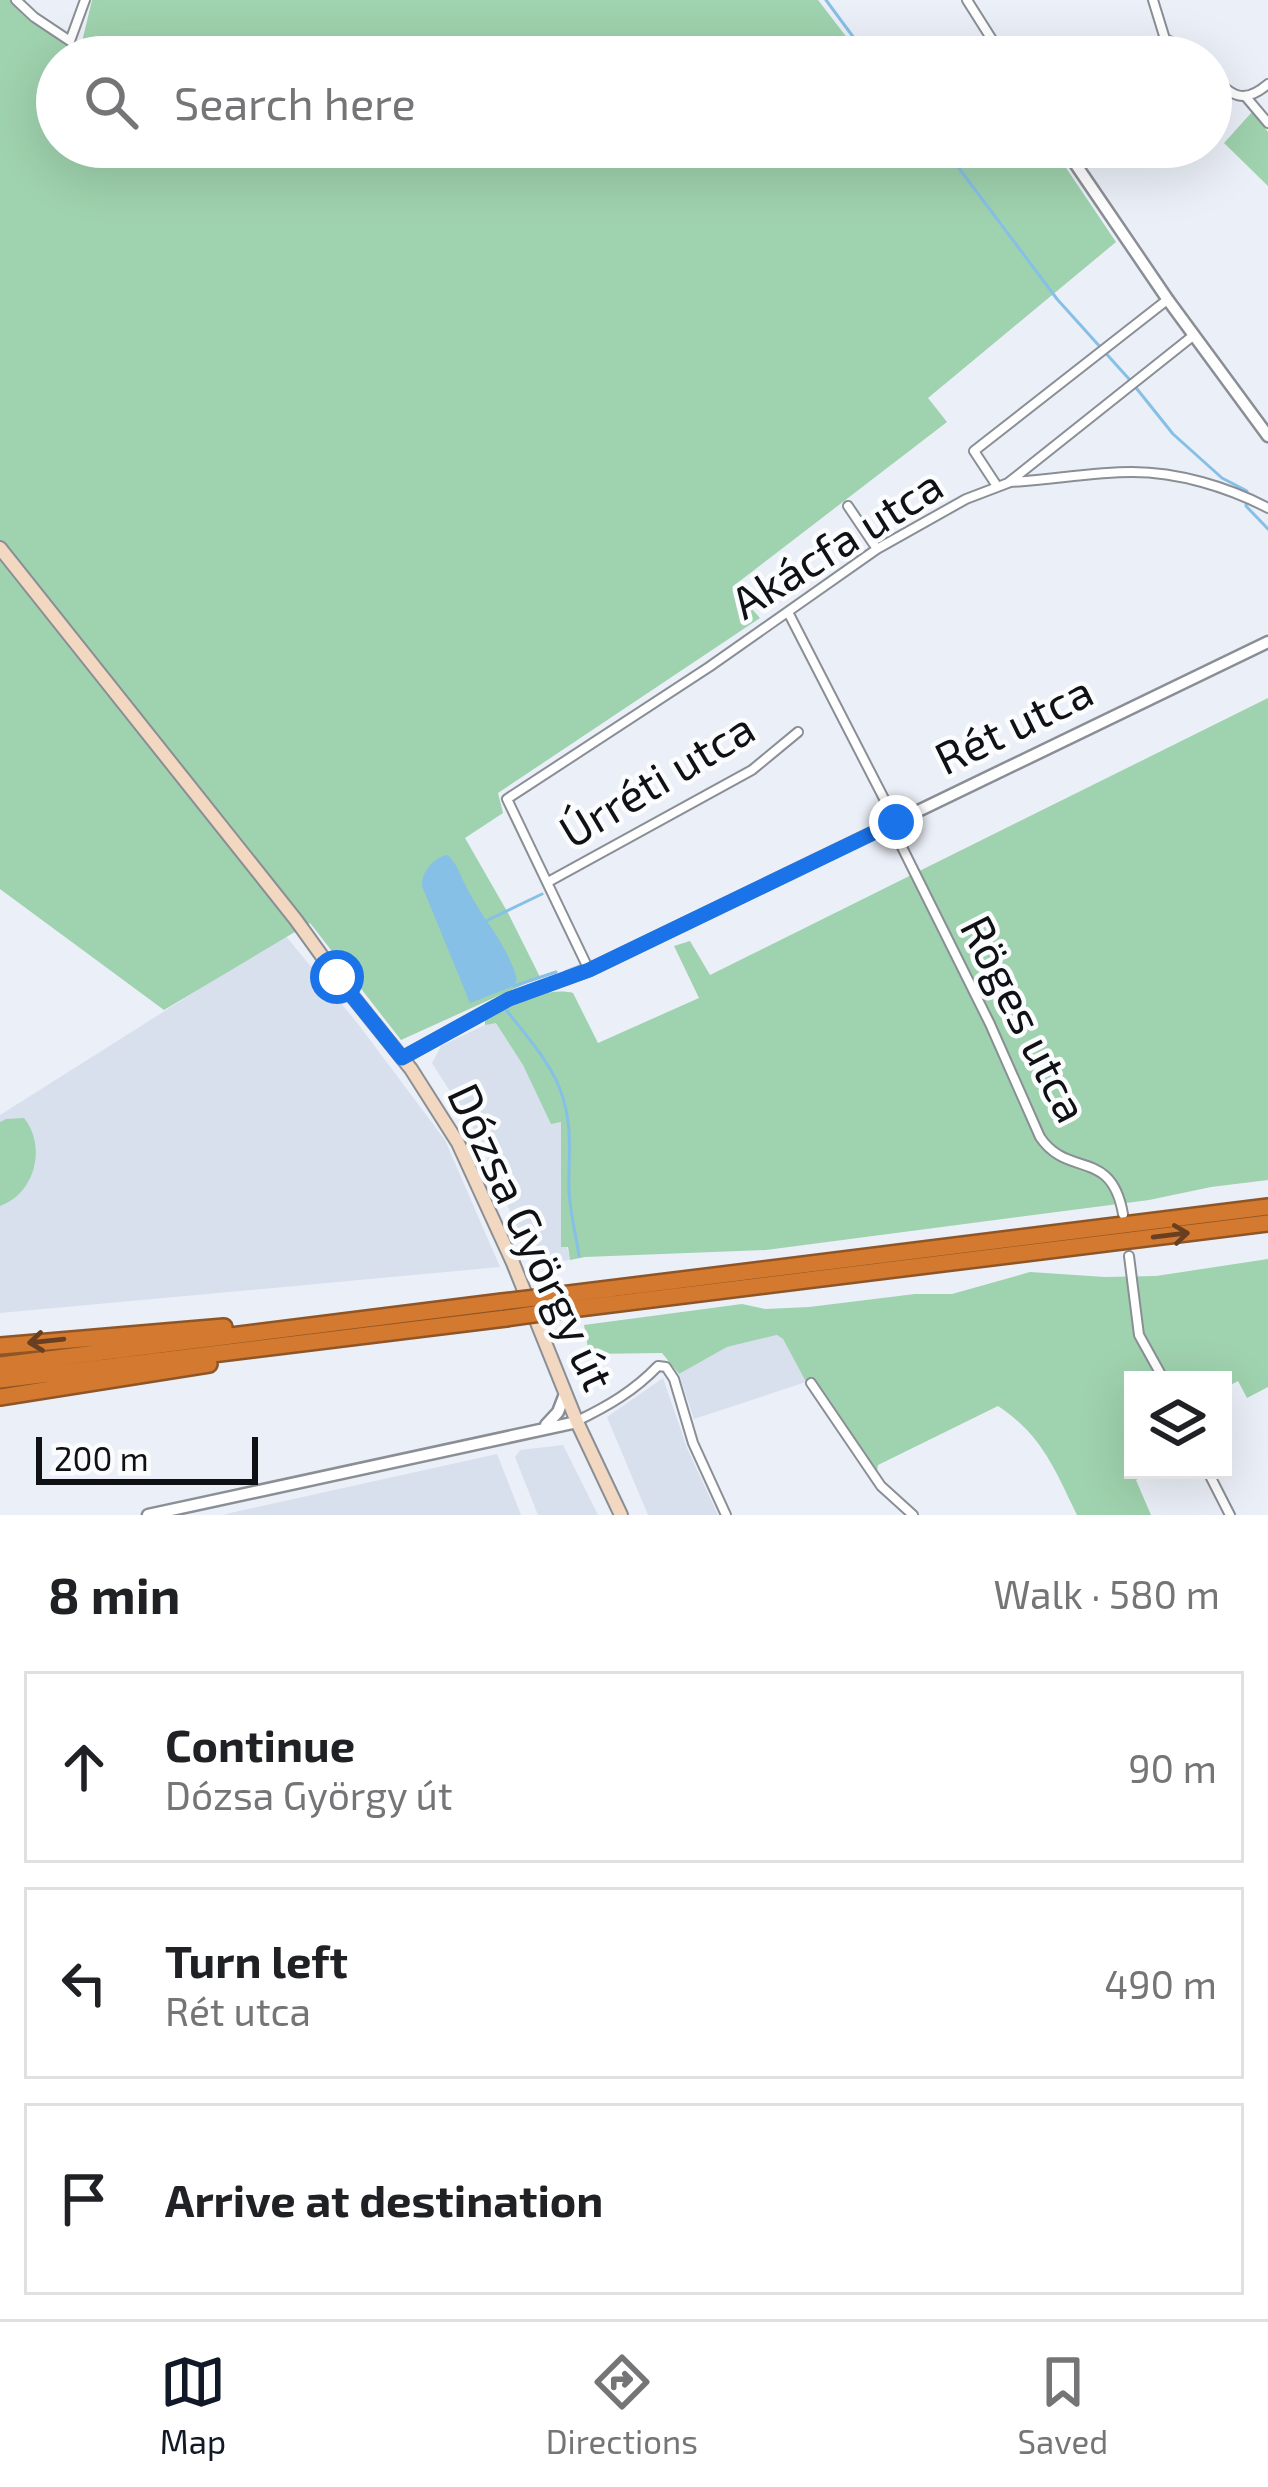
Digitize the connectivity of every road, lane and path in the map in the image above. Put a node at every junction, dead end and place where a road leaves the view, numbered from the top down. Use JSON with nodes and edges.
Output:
{"nodes":[{"id":1,"x":16,"y":0,"type":"edge"},
{"id":2,"x":85,"y":0,"type":"edge"},
{"id":3,"x":967,"y":0,"type":"edge"},
{"id":4,"x":1153,"y":0,"type":"edge"},
{"id":5,"x":62,"y":36,"type":"edge"},
{"id":6,"x":72,"y":36,"type":"edge"},
{"id":7,"x":990,"y":36,"type":"edge"},
{"id":8,"x":1164,"y":36,"type":"edge"},
{"id":9,"x":1268,"y":84,"type":"edge"},
{"id":10,"x":1232,"y":92,"type":"edge"},
{"id":11,"x":1246,"y":97,"type":"junction"},
{"id":12,"x":1268,"y":123,"type":"edge"},
{"id":13,"x":1080,"y":168,"type":"edge"},
{"id":14,"x":1168,"y":300,"type":"junction"},
{"id":15,"x":1194,"y":335,"type":"junction"},
{"id":16,"x":1268,"y":436,"type":"edge"},
{"id":17,"x":1008,"y":483,"type":"junction"},
{"id":18,"x":997,"y":486,"type":"junction"},
{"id":19,"x":848,"y":506,"type":"dead end"},
{"id":20,"x":1268,"y":508,"type":"edge"},
{"id":21,"x":0,"y":548,"type":"edge"},
{"id":22,"x":877,"y":549,"type":"junction"},
{"id":23,"x":788,"y":611,"type":"junction"},
{"id":24,"x":1268,"y":642,"type":"edge"},
{"id":25,"x":798,"y":732,"type":"dead end"},
{"id":26,"x":894,"y":824,"type":"junction"},
{"id":27,"x":548,"y":882,"type":"junction"},
{"id":28,"x":589,"y":970,"type":"junction"},
{"id":29,"x":402,"y":1058,"type":"junction"},
{"id":30,"x":1268,"y":1207,"type":"edge"},
{"id":31,"x":1124,"y":1214,"type":"dead end"},
{"id":32,"x":1268,"y":1223,"type":"edge"},
{"id":33,"x":1129,"y":1256,"type":"dead end"},
{"id":34,"x":554,"y":1304,"type":"junction"},
{"id":35,"x":504,"y":1310,"type":"junction"},
{"id":36,"x":353,"y":1321,"type":"junction"},
{"id":37,"x":335,"y":1338,"type":"junction"},
{"id":38,"x":0,"y":1346,"type":"edge"},
{"id":39,"x":0,"y":1365,"type":"edge"},
{"id":40,"x":1159,"y":1371,"type":"edge"},
{"id":41,"x":0,"y":1380,"type":"edge"},
{"id":42,"x":811,"y":1383,"type":"dead end"},
{"id":43,"x":565,"y":1394,"type":"junction"},
{"id":44,"x":0,"y":1397,"type":"edge"},
{"id":45,"x":577,"y":1422,"type":"junction"},
{"id":46,"x":544,"y":1427,"type":"junction"},
{"id":47,"x":586,"y":1441,"type":"junction"},
{"id":48,"x":1212,"y":1479,"type":"edge"},
{"id":49,"x":148,"y":1515,"type":"edge"},
{"id":50,"x":621,"y":1515,"type":"edge"},
{"id":51,"x":726,"y":1515,"type":"edge"},
{"id":52,"x":913,"y":1515,"type":"edge"},
{"id":53,"x":1230,"y":1515,"type":"edge"}],
"edges":[{"from":1,"to":5,"type":"street"},
{"from":2,"to":6,"type":"street"},
{"from":3,"to":7,"type":"street"},
{"from":4,"to":8,"type":"street"},
{"from":9,"to":11,"type":"street"},
{"from":10,"to":11,"type":"street"},
{"from":11,"to":12,"type":"street"},
{"from":13,"to":14,"type":"street"},
{"from":14,"to":15,"type":"street"},
{"from":14,"to":18,"type":"street"},
{"from":15,"to":16,"type":"street"},
{"from":15,"to":17,"type":"street","name":"Akácfa utca"},
{"from":17,"to":18,"type":"street","name":"Akácfa utca"},
{"from":17,"to":20,"type":"street"},
{"from":18,"to":22,"type":"street","name":"Akácfa utca"},
{"from":19,"to":22,"type":"street"},
{"from":21,"to":29,"type":"main road","name":"Dózsa György út"},
{"from":22,"to":23,"type":"street","name":"Akácfa utca"},
{"from":23,"to":26,"type":"street","name":"Röges utca"},
{"from":23,"to":27,"type":"street","name":"Akácfa utca"},
{"from":24,"to":26,"type":"street","name":"Rét utca"},
{"from":25,"to":27,"type":"street","name":"Úrréti utca"},
{"from":26,"to":28,"type":"street","name":"Rét utca"},
{"from":26,"to":31,"type":"street","name":"Röges utca"},
{"from":27,"to":28,"type":"street"},
{"from":28,"to":29,"type":"street","name":"Rét utca"},
{"from":29,"to":43,"type":"main road","name":"Dózsa György út"},
{"from":30,"to":34,"type":"highway"},
{"from":34,"to":32,"type":"highway","one_way":true},
{"from":33,"to":40,"type":"street"},
{"from":34,"to":35,"type":"highway","bridge":true},
{"from":35,"to":36,"type":"highway"},
{"from":35,"to":37,"type":"highway"},
{"from":36,"to":38,"type":"highway","one_way":true},
{"from":36,"to":39,"type":"highway"},
{"from":37,"to":41,"type":"highway"},
{"from":37,"to":44,"type":"highway"},
{"from":42,"to":52,"type":"street"},
{"from":43,"to":45,"type":"main road","name":"Dózsa György út"},
{"from":43,"to":46,"type":"street"},
{"from":45,"to":46,"type":"street"},
{"from":45,"to":47,"type":"main road","name":"Dózsa György út"},
{"from":45,"to":51,"type":"street"},
{"from":46,"to":47,"type":"street"},
{"from":46,"to":49,"type":"street"},
{"from":47,"to":50,"type":"main road","name":"Dózsa György út"},
{"from":48,"to":53,"type":"street"}]}
